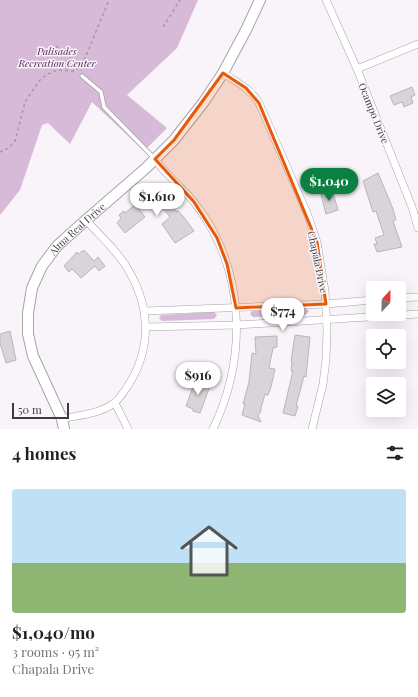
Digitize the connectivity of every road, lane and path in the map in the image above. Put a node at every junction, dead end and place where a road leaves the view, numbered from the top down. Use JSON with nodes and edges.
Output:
{"nodes":[{"id":1,"x":109,"y":0,"type":"edge"},
{"id":2,"x":180,"y":0,"type":"edge"},
{"id":3,"x":260,"y":0,"type":"edge"},
{"id":4,"x":326,"y":0,"type":"edge"},
{"id":5,"x":163,"y":27,"type":"dead end"},
{"id":6,"x":418,"y":44,"type":"edge"},
{"id":7,"x":56,"y":46,"type":"dead end"},
{"id":8,"x":80,"y":66,"type":"junction"},
{"id":9,"x":357,"y":69,"type":"junction"},
{"id":10,"x":222,"y":73,"type":"junction"},
{"id":11,"x":82,"y":76,"type":"dead end"},
{"id":12,"x":0,"y":152,"type":"edge"},
{"id":13,"x":155,"y":159,"type":"junction"},
{"id":14,"x":86,"y":220,"type":"junction"},
{"id":15,"x":418,"y":228,"type":"edge"},
{"id":16,"x":418,"y":297,"type":"edge"},
{"id":17,"x":406,"y":298,"type":"edge"},
{"id":18,"x":366,"y":301,"type":"edge"},
{"id":19,"x":326,"y":304,"type":"junction"},
{"id":20,"x":236,"y":308,"type":"junction"},
{"id":21,"x":144,"y":311,"type":"junction"},
{"id":22,"x":418,"y":314,"type":"edge"},
{"id":23,"x":327,"y":320,"type":"junction"},
{"id":24,"x":237,"y":325,"type":"junction"},
{"id":25,"x":146,"y":327,"type":"junction"},
{"id":26,"x":115,"y":403,"type":"junction"},
{"id":27,"x":62,"y":419,"type":"junction"},
{"id":28,"x":64,"y":429,"type":"edge"},
{"id":29,"x":128,"y":429,"type":"edge"},
{"id":30,"x":213,"y":429,"type":"edge"},
{"id":31,"x":312,"y":429,"type":"edge"}],
"edges":[{"from":1,"to":8,"type":"path"},
{"from":2,"to":5,"type":"path"},
{"from":3,"to":10,"type":"street","name":"Alma Real Drive"},
{"from":4,"to":9,"type":"street","name":"Ocampo Drive"},
{"from":6,"to":9,"type":"street"},
{"from":7,"to":8,"type":"path"},
{"from":8,"to":12,"type":"path"},
{"from":9,"to":15,"type":"street","name":"Ocampo Drive"},
{"from":10,"to":13,"type":"street","name":"Alma Real Drive"},
{"from":10,"to":19,"type":"street","name":"Chapala Drive"},
{"from":11,"to":13,"type":"lane"},
{"from":13,"to":14,"type":"street","name":"Alma Real Drive"},
{"from":13,"to":20,"type":"street"},
{"from":14,"to":21,"type":"street"},
{"from":14,"to":27,"type":"street","name":"Alma Real Drive"},
{"from":16,"to":17,"type":"street"},
{"from":18,"to":19,"type":"street"},
{"from":19,"to":20,"type":"street"},
{"from":19,"to":23,"type":"street","name":"Chapala Drive"},
{"from":20,"to":21,"type":"street"},
{"from":20,"to":24,"type":"street"},
{"from":21,"to":25,"type":"street"},
{"from":22,"to":23,"type":"street"},
{"from":23,"to":24,"type":"street"},
{"from":23,"to":31,"type":"street","name":"Chapala Drive"},
{"from":24,"to":25,"type":"street"},
{"from":24,"to":30,"type":"street"},
{"from":25,"to":26,"type":"street"},
{"from":26,"to":27,"type":"street"},
{"from":26,"to":29,"type":"street"},
{"from":27,"to":28,"type":"street","name":"Alma Real Drive"}]}
